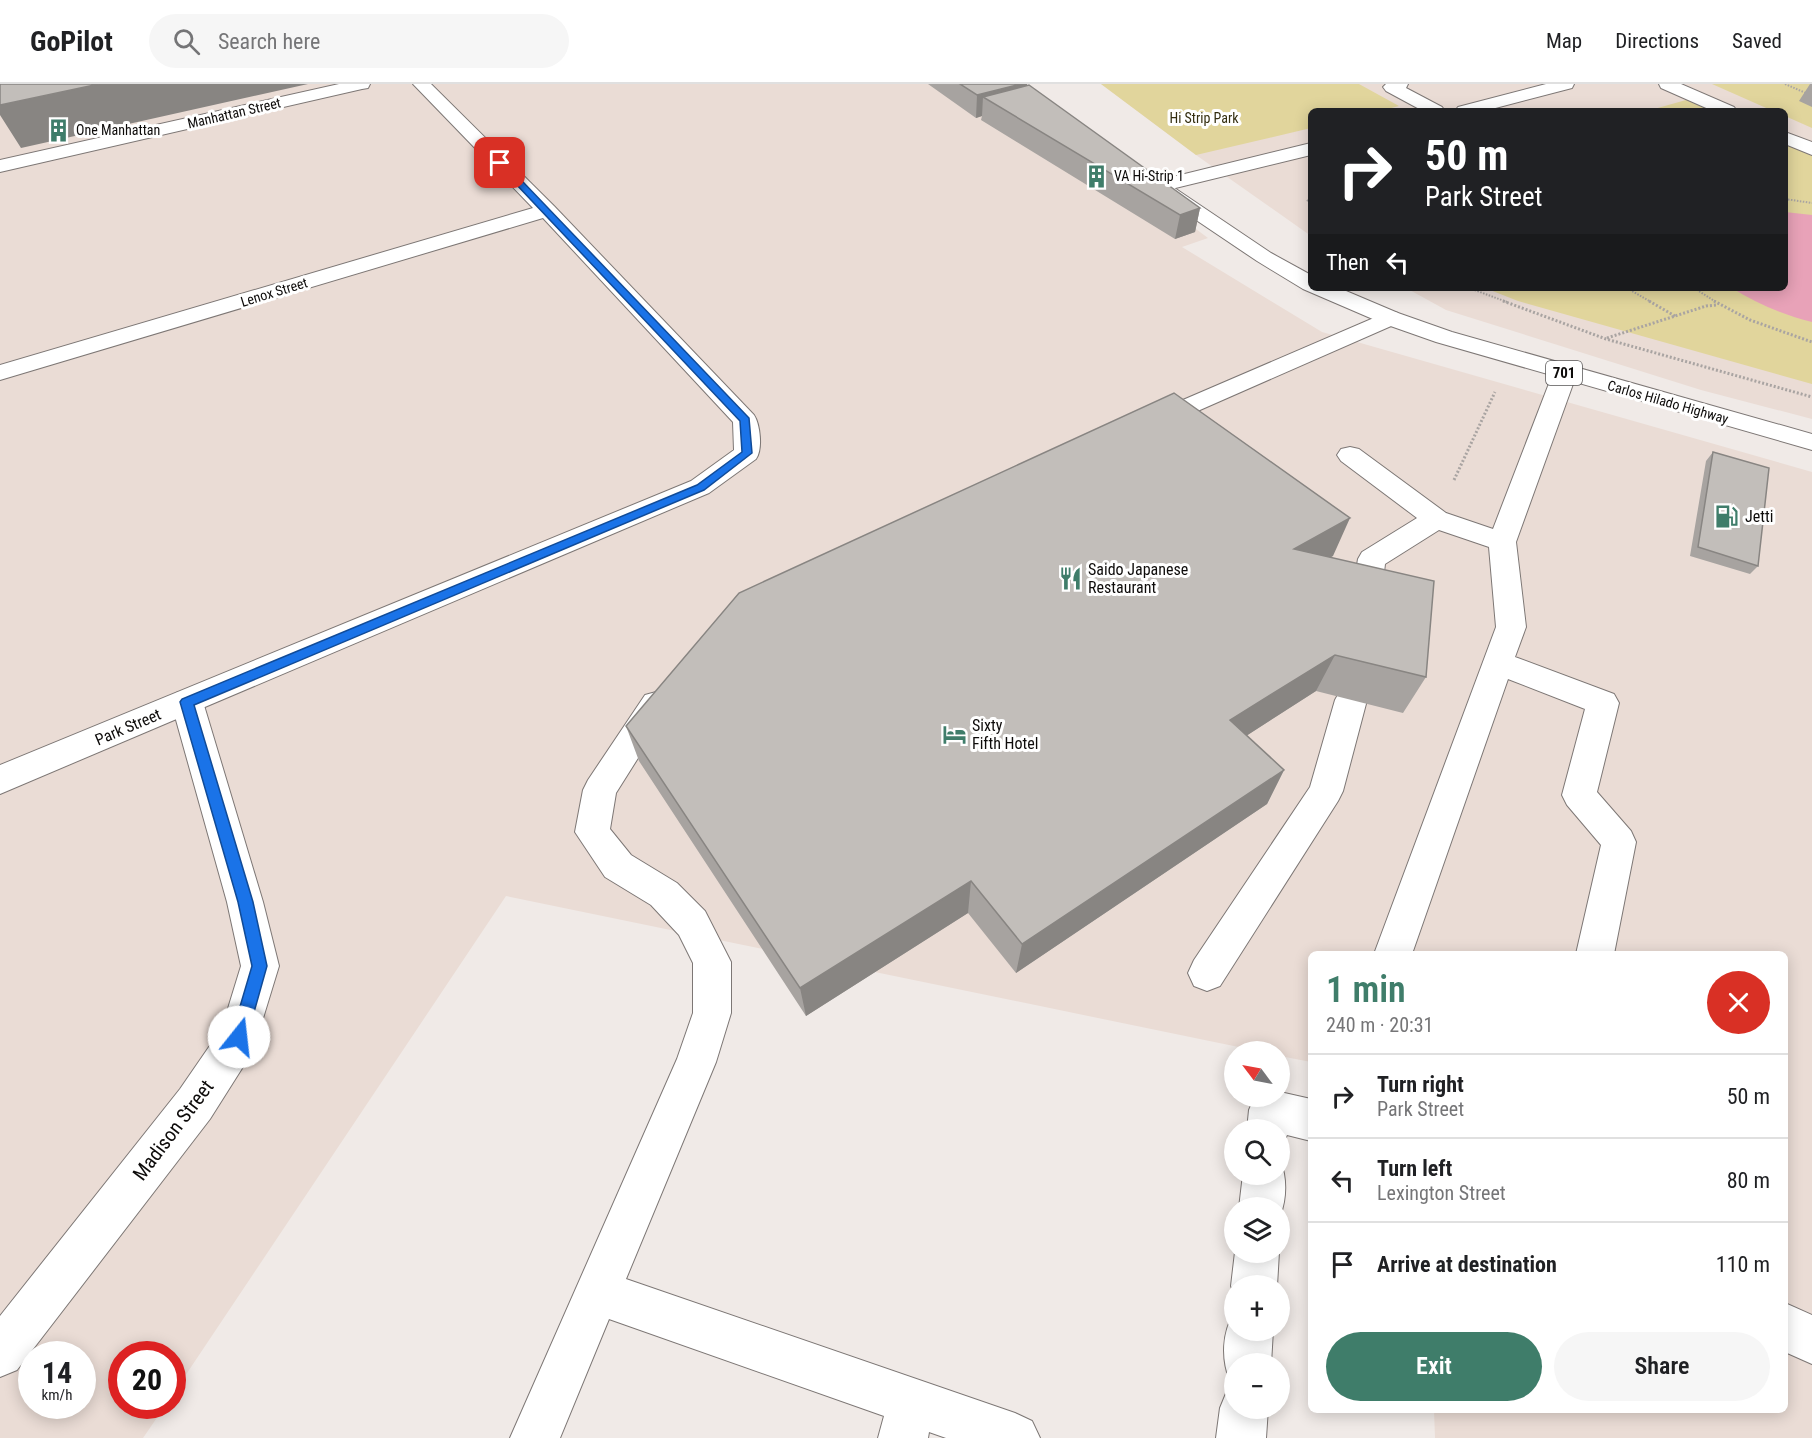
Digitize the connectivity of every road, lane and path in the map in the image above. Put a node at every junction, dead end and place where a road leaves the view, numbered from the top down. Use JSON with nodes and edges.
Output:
{"nodes":[{"id":1,"x":362,"y":84,"type":"edge"},
{"id":2,"x":421,"y":84,"type":"edge"},
{"id":3,"x":1566,"y":84,"type":"edge"},
{"id":4,"x":1667,"y":84,"type":"edge"},
{"id":5,"x":1785,"y":84,"type":"edge"},
{"id":6,"x":1393,"y":85,"type":"edge"},
{"id":7,"x":1812,"y":95,"type":"edge"},
{"id":8,"x":1431,"y":108,"type":"edge"},
{"id":9,"x":1475,"y":108,"type":"edge"},
{"id":10,"x":1721,"y":108,"type":"edge"},
{"id":11,"x":1788,"y":138,"type":"edge"},
{"id":12,"x":1812,"y":149,"type":"edge"},
{"id":13,"x":1308,"y":150,"type":"edge"},
{"id":14,"x":0,"y":166,"type":"edge"},
{"id":15,"x":1141,"y":173,"type":"edge"},
{"id":16,"x":1159,"y":186,"type":"junction"},
{"id":17,"x":1788,"y":199,"type":"edge"},
{"id":18,"x":1812,"y":203,"type":"edge"},
{"id":19,"x":547,"y":210,"type":"junction"},
{"id":20,"x":1308,"y":282,"type":"edge"},
{"id":21,"x":1327,"y":291,"type":"edge"},
{"id":22,"x":1477,"y":291,"type":"edge"},
{"id":23,"x":1632,"y":291,"type":"edge"},
{"id":24,"x":1698,"y":291,"type":"edge"},
{"id":25,"x":1718,"y":305,"type":"junction"},
{"id":26,"x":1675,"y":316,"type":"junction"},
{"id":27,"x":1390,"y":318,"type":"junction"},
{"id":28,"x":1606,"y":339,"type":"junction"},
{"id":29,"x":1812,"y":342,"type":"edge"},
{"id":30,"x":1511,"y":357,"type":"junction"},
{"id":31,"x":0,"y":373,"type":"edge"},
{"id":32,"x":1565,"y":373,"type":"junction"},
{"id":33,"x":1812,"y":397,"type":"edge"},
{"id":34,"x":1127,"y":433,"type":"edge"},
{"id":35,"x":1812,"y":442,"type":"edge"},
{"id":36,"x":1350,"y":455,"type":"dead end"},
{"id":37,"x":1436,"y":519,"type":"junction"},
{"id":38,"x":1502,"y":542,"type":"junction"},
{"id":39,"x":1365,"y":607,"type":"edge"},
{"id":40,"x":1498,"y":663,"type":"junction"},
{"id":41,"x":672,"y":680,"type":"edge"},
{"id":42,"x":1351,"y":700,"type":"edge"},
{"id":43,"x":187,"y":702,"type":"junction"},
{"id":44,"x":0,"y":780,"type":"edge"},
{"id":45,"x":1395,"y":951,"type":"edge"},
{"id":46,"x":1596,"y":951,"type":"edge"},
{"id":47,"x":1207,"y":973,"type":"dead end"},
{"id":48,"x":1269,"y":1119,"type":"edge"},
{"id":49,"x":1308,"y":1119,"type":"edge"},
{"id":50,"x":598,"y":1292,"type":"junction"},
{"id":51,"x":1788,"y":1328,"type":"edge"},
{"id":52,"x":1812,"y":1341,"type":"edge"},
{"id":53,"x":0,"y":1353,"type":"edge"},
{"id":54,"x":1243,"y":1419,"type":"edge"},
{"id":55,"x":908,"y":1420,"type":"edge"},
{"id":56,"x":535,"y":1438,"type":"edge"},
{"id":57,"x":1015,"y":1438,"type":"edge"},
{"id":58,"x":1241,"y":1438,"type":"edge"}],
"edges":[{"from":1,"to":14,"type":"street","name":"Manhattan Street"},
{"from":2,"to":19,"type":"street"},
{"from":3,"to":9,"type":"street"},
{"from":4,"to":10,"type":"street"},
{"from":5,"to":7,"type":"path"},
{"from":6,"to":8,"type":"street"},
{"from":11,"to":12,"type":"street"},
{"from":13,"to":16,"type":"street"},
{"from":15,"to":16,"type":"street"},
{"from":16,"to":20,"type":"street"},
{"from":17,"to":18,"type":"path"},
{"from":19,"to":31,"type":"street","name":"Lenox Street"},
{"from":19,"to":43,"type":"street","name":"Park Street"},
{"from":21,"to":27,"type":"street","name":"Carlos Hilado Highway","number":"701"},
{"from":22,"to":28,"type":"path"},
{"from":23,"to":26,"type":"path"},
{"from":24,"to":25,"type":"path"},
{"from":25,"to":26,"type":"path"},
{"from":25,"to":29,"type":"path"},
{"from":26,"to":28,"type":"path"},
{"from":27,"to":30,"type":"street","name":"Carlos Hilado Highway","number":"701"},
{"from":27,"to":34,"type":"street"},
{"from":28,"to":33,"type":"path"},
{"from":30,"to":32,"type":"street","name":"Carlos Hilado Highway","number":"701"},
{"from":30,"to":37,"type":"path"},
{"from":32,"to":35,"type":"street","name":"Carlos Hilado Highway","number":"701"},
{"from":32,"to":38,"type":"street"},
{"from":36,"to":37,"type":"street"},
{"from":37,"to":38,"type":"street"},
{"from":37,"to":39,"type":"street"},
{"from":38,"to":40,"type":"street"},
{"from":40,"to":45,"type":"street"},
{"from":40,"to":46,"type":"street"},
{"from":41,"to":50,"type":"street"},
{"from":42,"to":47,"type":"street"},
{"from":43,"to":44,"type":"street","name":"Park Street"},
{"from":43,"to":53,"type":"street","name":"Madison Street"},
{"from":48,"to":49,"type":"street"},
{"from":50,"to":55,"type":"street"},
{"from":50,"to":56,"type":"street"},
{"from":51,"to":52,"type":"street"},
{"from":54,"to":58,"type":"street"},
{"from":55,"to":57,"type":"street"}]}
